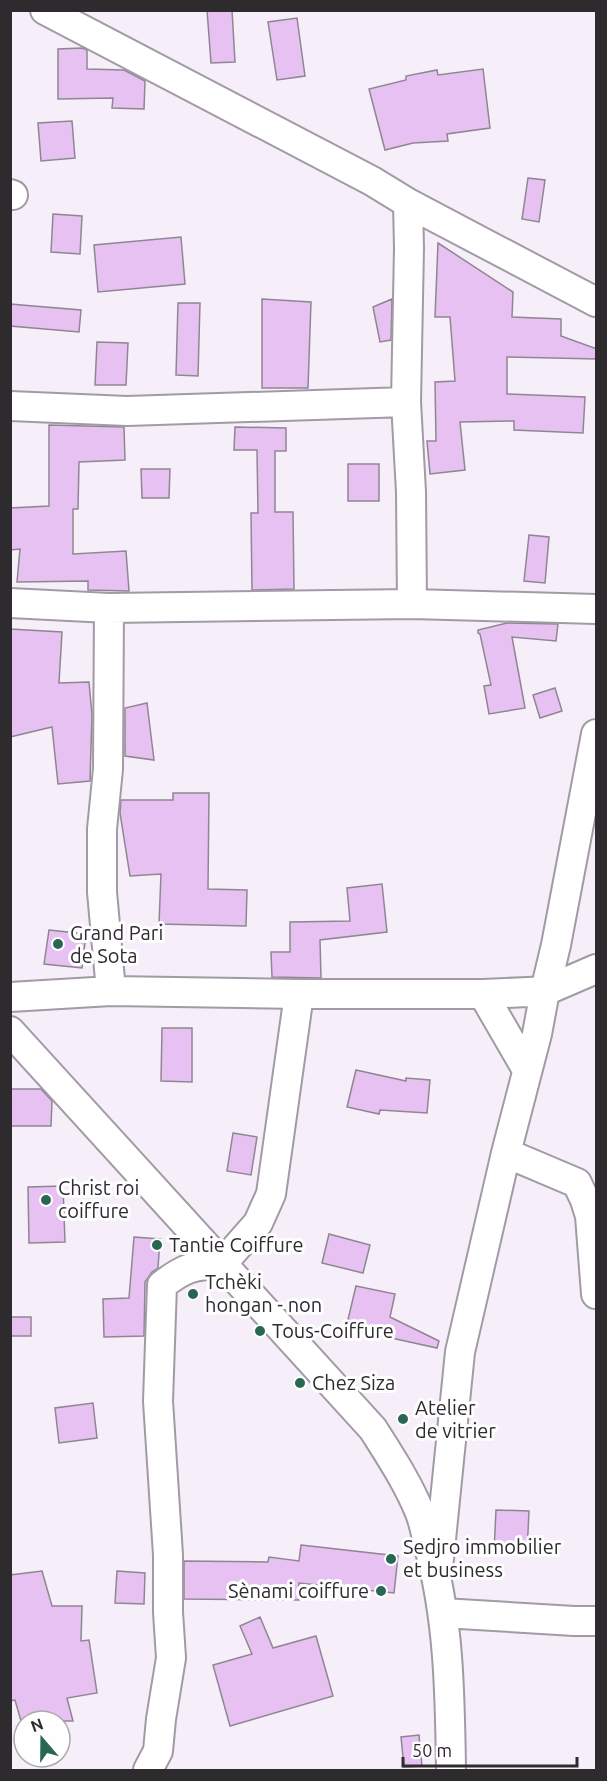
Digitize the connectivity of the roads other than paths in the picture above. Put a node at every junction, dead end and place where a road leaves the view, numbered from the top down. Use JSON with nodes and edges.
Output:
{"nodes":[{"id":1,"x":45,"y":10,"type":"edge"},
{"id":2,"x":408,"y":203,"type":"junction"},
{"id":3,"x":597,"y":302,"type":"edge"},
{"id":4,"x":406,"y":402,"type":"junction"},
{"id":5,"x":10,"y":406,"type":"edge"},
{"id":6,"x":10,"y":603,"type":"edge"},
{"id":7,"x":412,"y":604,"type":"junction"},
{"id":8,"x":109,"y":608,"type":"junction"},
{"id":9,"x":597,"y":609,"type":"edge"},
{"id":10,"x":597,"y":734,"type":"edge"},
{"id":11,"x":597,"y":969,"type":"edge"},
{"id":12,"x":111,"y":991,"type":"junction"},
{"id":13,"x":545,"y":991,"type":"junction"},
{"id":14,"x":299,"y":994,"type":"junction"},
{"id":15,"x":483,"y":994,"type":"junction"},
{"id":16,"x":10,"y":997,"type":"edge"},
{"id":17,"x":10,"y":1031,"type":"edge"},
{"id":18,"x":527,"y":1070,"type":"junction"},
{"id":19,"x":506,"y":1153,"type":"junction"},
{"id":20,"x":222,"y":1264,"type":"junction"},
{"id":21,"x":597,"y":1294,"type":"edge"},
{"id":22,"x":437,"y":1575,"type":"junction"},
{"id":23,"x":443,"y":1613,"type":"junction"},
{"id":24,"x":597,"y":1621,"type":"edge"},
{"id":25,"x":148,"y":1770,"type":"edge"},
{"id":26,"x":451,"y":1770,"type":"edge"}],
"edges":[{"from":1,"to":2,"type":"street"},
{"from":2,"to":3,"type":"street"},
{"from":2,"to":4,"type":"street"},
{"from":4,"to":5,"type":"street"},
{"from":4,"to":7,"type":"street"},
{"from":6,"to":8,"type":"street"},
{"from":7,"to":8,"type":"street"},
{"from":7,"to":9,"type":"street"},
{"from":8,"to":12,"type":"street"},
{"from":10,"to":13,"type":"street"},
{"from":11,"to":13,"type":"street"},
{"from":12,"to":14,"type":"street"},
{"from":12,"to":16,"type":"street"},
{"from":13,"to":15,"type":"street"},
{"from":13,"to":18,"type":"street"},
{"from":14,"to":15,"type":"street"},
{"from":14,"to":20,"type":"street"},
{"from":15,"to":18,"type":"street"},
{"from":17,"to":20,"type":"street"},
{"from":18,"to":19,"type":"street"},
{"from":19,"to":21,"type":"street"},
{"from":19,"to":22,"type":"street"},
{"from":20,"to":22,"type":"street"},
{"from":20,"to":25,"type":"street"},
{"from":22,"to":23,"type":"street"},
{"from":23,"to":24,"type":"street"},
{"from":23,"to":26,"type":"street"}]}
